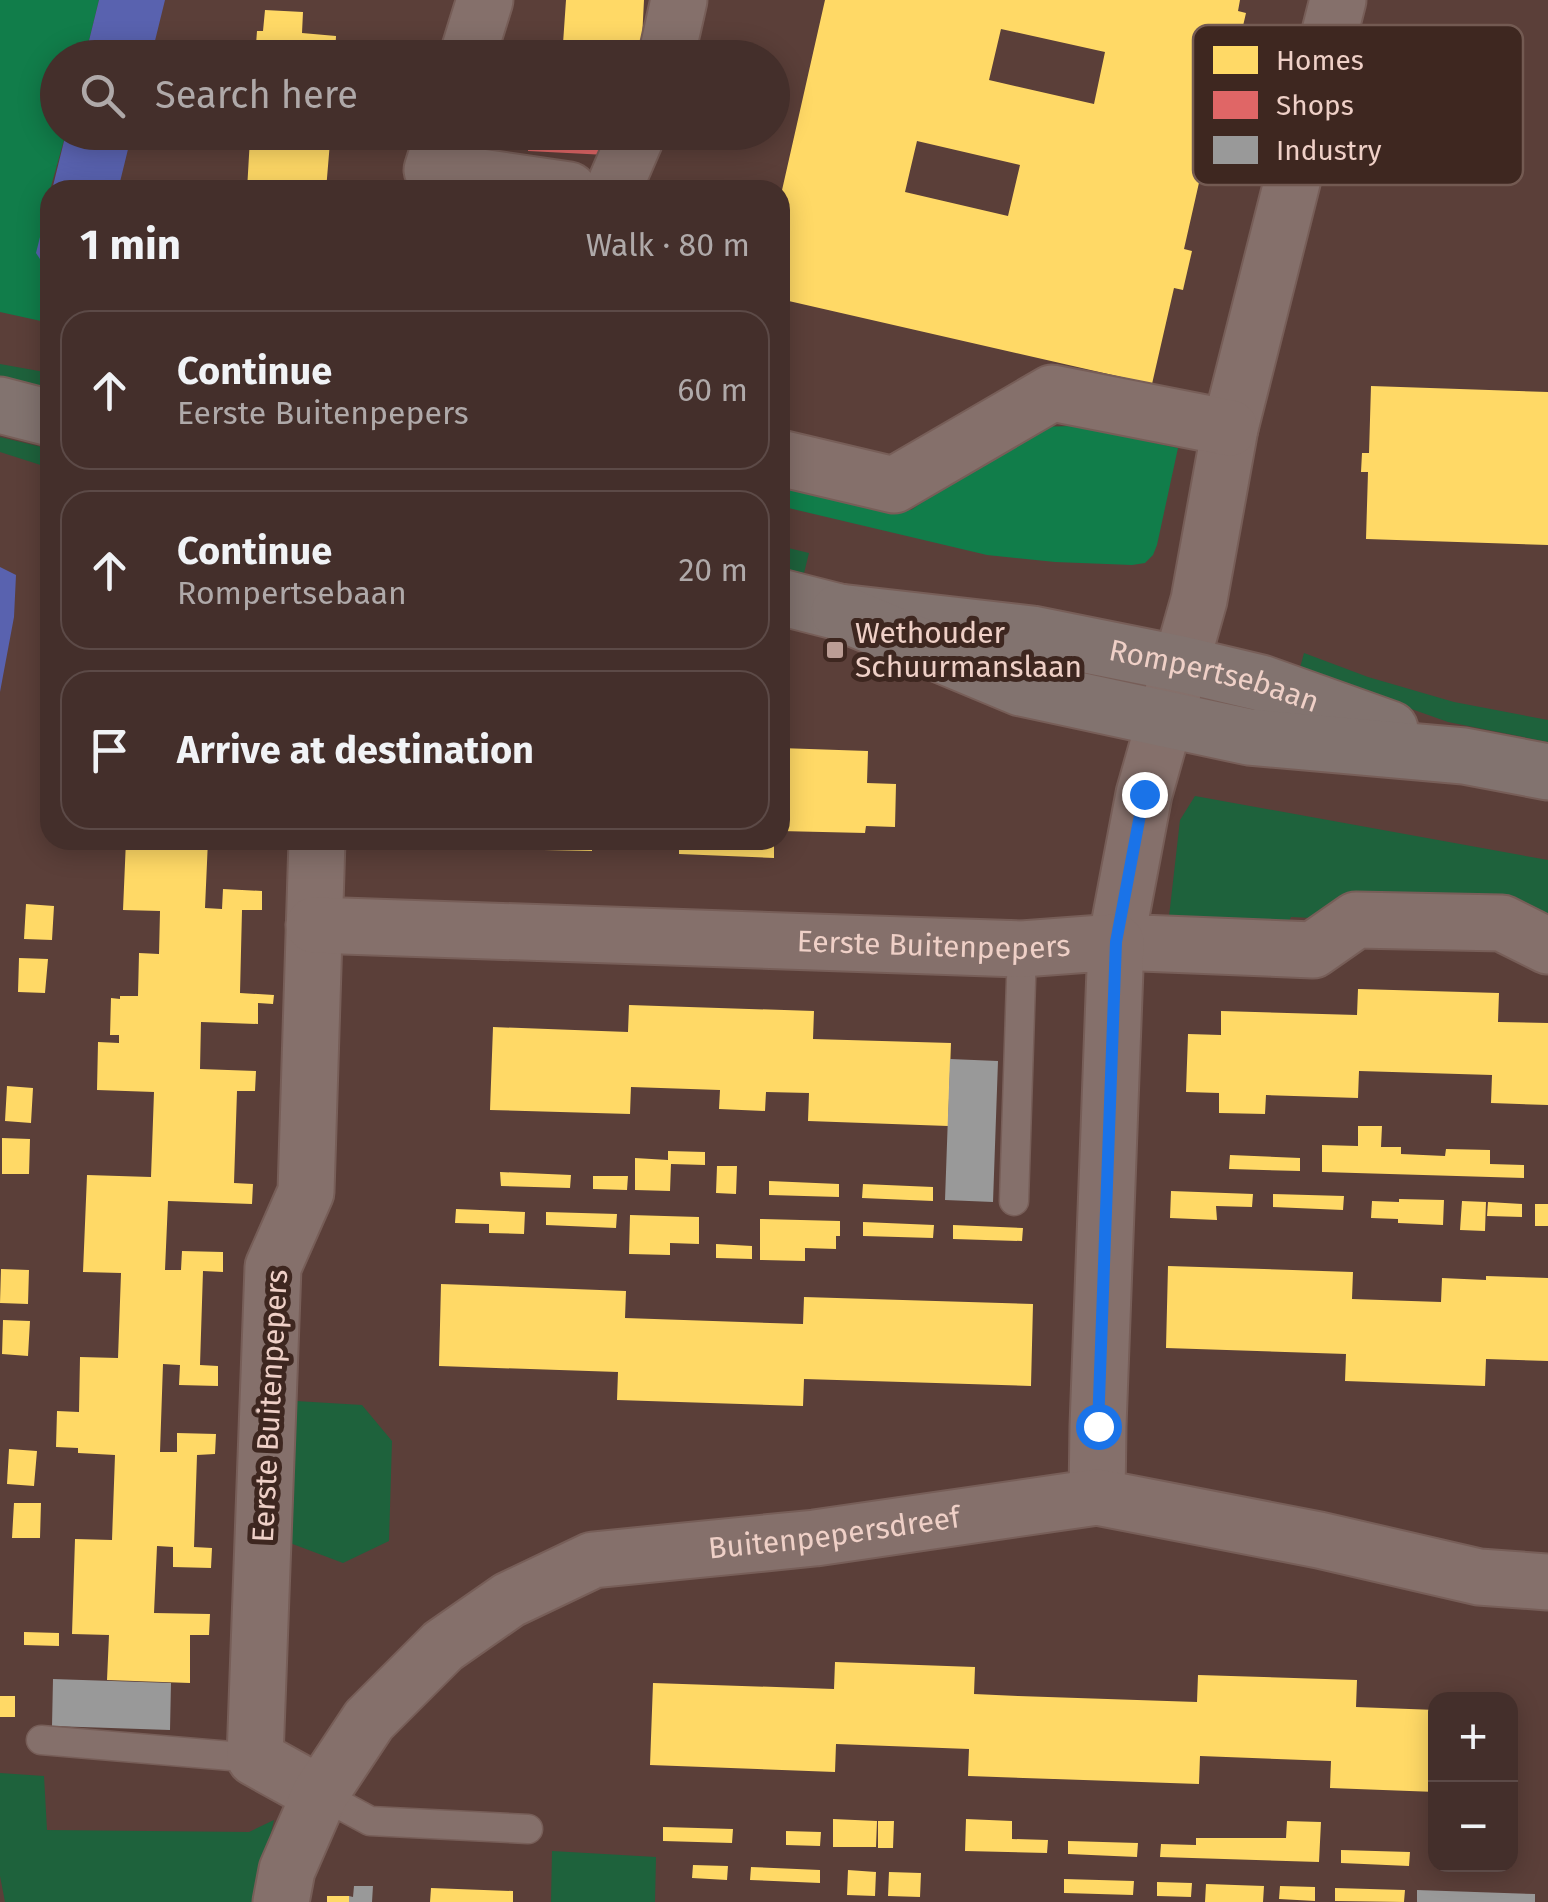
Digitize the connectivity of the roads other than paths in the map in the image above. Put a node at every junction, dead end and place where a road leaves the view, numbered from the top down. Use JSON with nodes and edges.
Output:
{"nodes":[{"id":1,"x":485,"y":0,"type":"edge"},
{"id":2,"x":678,"y":0,"type":"edge"},
{"id":3,"x":1338,"y":0,"type":"edge"},
{"id":4,"x":1332,"y":25,"type":"edge"},
{"id":5,"x":473,"y":40,"type":"edge"},
{"id":6,"x":670,"y":40,"type":"edge"},
{"id":7,"x":438,"y":150,"type":"edge"},
{"id":8,"x":630,"y":150,"type":"edge"},
{"id":9,"x":501,"y":180,"type":"edge"},
{"id":10,"x":616,"y":180,"type":"edge"},
{"id":11,"x":1291,"y":185,"type":"edge"},
{"id":12,"x":0,"y":406,"type":"edge"},
{"id":13,"x":40,"y":416,"type":"edge"},
{"id":14,"x":1230,"y":428,"type":"junction"},
{"id":15,"x":790,"y":460,"type":"edge"},
{"id":16,"x":790,"y":600,"type":"edge"},
{"id":17,"x":1173,"y":691,"type":"junction"},
{"id":18,"x":1548,"y":772,"type":"edge"},
{"id":19,"x":317,"y":850,"type":"edge"},
{"id":20,"x":314,"y":926,"type":"junction"},
{"id":21,"x":1116,"y":942,"type":"junction"},
{"id":22,"x":1548,"y":946,"type":"edge"},
{"id":23,"x":1022,"y":949,"type":"junction"},
{"id":24,"x":1014,"y":1201,"type":"dead end"},
{"id":25,"x":1097,"y":1496,"type":"junction"},
{"id":26,"x":1548,"y":1582,"type":"edge"},
{"id":27,"x":42,"y":1740,"type":"dead end"},
{"id":28,"x":255,"y":1758,"type":"junction"},
{"id":29,"x":320,"y":1794,"type":"junction"},
{"id":30,"x":528,"y":1829,"type":"dead end"},
{"id":31,"x":281,"y":1902,"type":"edge"}],
"edges":[{"from":1,"to":5,"type":"street"},
{"from":2,"to":6,"type":"street"},
{"from":3,"to":4,"type":"street"},
{"from":7,"to":9,"type":"street"},
{"from":8,"to":10,"type":"street"},
{"from":11,"to":14,"type":"street"},
{"from":12,"to":13,"type":"street"},
{"from":14,"to":15,"type":"street"},
{"from":14,"to":17,"type":"street"},
{"from":16,"to":17,"type":"street","name":"Rompertsebaan"},
{"from":17,"to":18,"type":"street","name":"Rompertsebaan"},
{"from":17,"to":21,"type":"street","name":"Rompertsebaan"},
{"from":19,"to":20,"type":"street","name":"Eerste Buitenpepers"},
{"from":20,"to":23,"type":"street","name":"Eerste Buitenpepers"},
{"from":20,"to":28,"type":"street","name":"Eerste Buitenpepers"},
{"from":21,"to":22,"type":"street"},
{"from":21,"to":23,"type":"street","name":"Eerste Buitenpepers"},
{"from":21,"to":25,"type":"street"},
{"from":23,"to":24,"type":"lane"},
{"from":25,"to":26,"type":"street","name":"Buitenpepersdreef"},
{"from":25,"to":29,"type":"street","name":"Buitenpepersdreef"},
{"from":27,"to":28,"type":"lane"},
{"from":28,"to":29,"type":"street"},
{"from":29,"to":30,"type":"lane"},
{"from":29,"to":31,"type":"street","name":"Buitenpepersdreef"}]}
